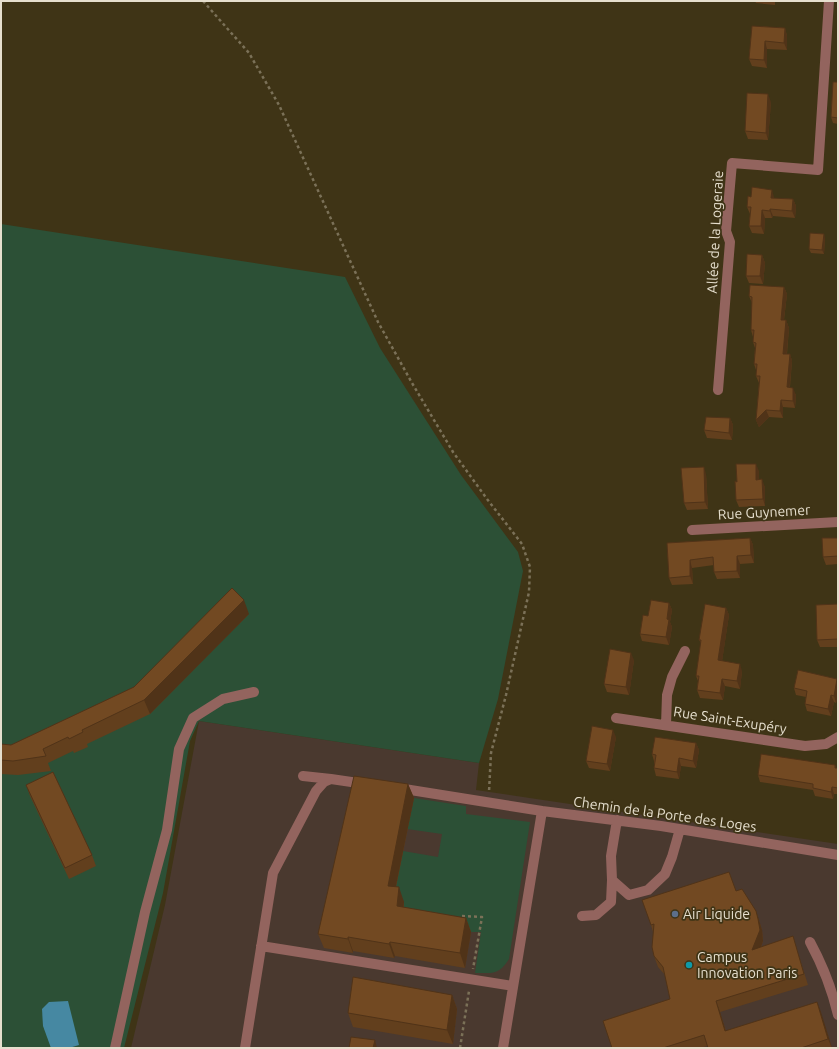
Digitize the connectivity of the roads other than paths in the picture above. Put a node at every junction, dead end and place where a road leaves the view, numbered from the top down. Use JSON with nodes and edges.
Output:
{"nodes":[{"id":1,"x":829,"y":1,"type":"edge"},
{"id":2,"x":718,"y":390,"type":"dead end"},
{"id":3,"x":838,"y":522,"type":"edge"},
{"id":4,"x":692,"y":530,"type":"dead end"},
{"id":5,"x":684,"y":651,"type":"dead end"},
{"id":6,"x":254,"y":692,"type":"dead end"},
{"id":7,"x":616,"y":718,"type":"dead end"},
{"id":8,"x":666,"y":725,"type":"junction"},
{"id":9,"x":838,"y":737,"type":"edge"},
{"id":10,"x":303,"y":776,"type":"dead end"},
{"id":11,"x":331,"y":779,"type":"junction"},
{"id":12,"x":373,"y":785,"type":"edge"},
{"id":13,"x":388,"y":787,"type":"edge"},
{"id":14,"x":542,"y":811,"type":"junction"},
{"id":15,"x":617,"y":820,"type":"junction"},
{"id":16,"x":680,"y":829,"type":"junction"},
{"id":17,"x":838,"y":855,"type":"edge"},
{"id":18,"x":612,"y":880,"type":"junction"},
{"id":19,"x":582,"y":916,"type":"dead end"},
{"id":20,"x":810,"y":942,"type":"dead end"},
{"id":21,"x":261,"y":946,"type":"junction"},
{"id":22,"x":513,"y":986,"type":"junction"},
{"id":23,"x":838,"y":1015,"type":"edge"},
{"id":24,"x":115,"y":1048,"type":"edge"},
{"id":25,"x":245,"y":1048,"type":"edge"},
{"id":26,"x":503,"y":1048,"type":"edge"}],
"edges":[{"from":1,"to":2,"type":"street","name":"Allée de la Logeraie"},
{"from":3,"to":4,"type":"street","name":"Rue Guynemer"},
{"from":5,"to":8,"type":"street"},
{"from":6,"to":24,"type":"street"},
{"from":7,"to":8,"type":"street","name":"Rue Saint-Exupéry"},
{"from":8,"to":9,"type":"street","name":"Rue Saint-Exupéry"},
{"from":10,"to":11,"type":"street"},
{"from":11,"to":12,"type":"street"},
{"from":11,"to":21,"type":"street"},
{"from":13,"to":14,"type":"street","name":"Chemin de la Porte des Loges"},
{"from":14,"to":15,"type":"street","name":"Chemin de la Porte des Loges"},
{"from":14,"to":22,"type":"street"},
{"from":15,"to":16,"type":"street","name":"Chemin de la Porte des Loges"},
{"from":15,"to":18,"type":"street"},
{"from":16,"to":17,"type":"street","name":"Chemin de la Porte des Loges"},
{"from":16,"to":18,"type":"street"},
{"from":18,"to":19,"type":"street"},
{"from":20,"to":23,"type":"street"},
{"from":21,"to":22,"type":"street"},
{"from":21,"to":25,"type":"street"},
{"from":22,"to":26,"type":"street"}]}
